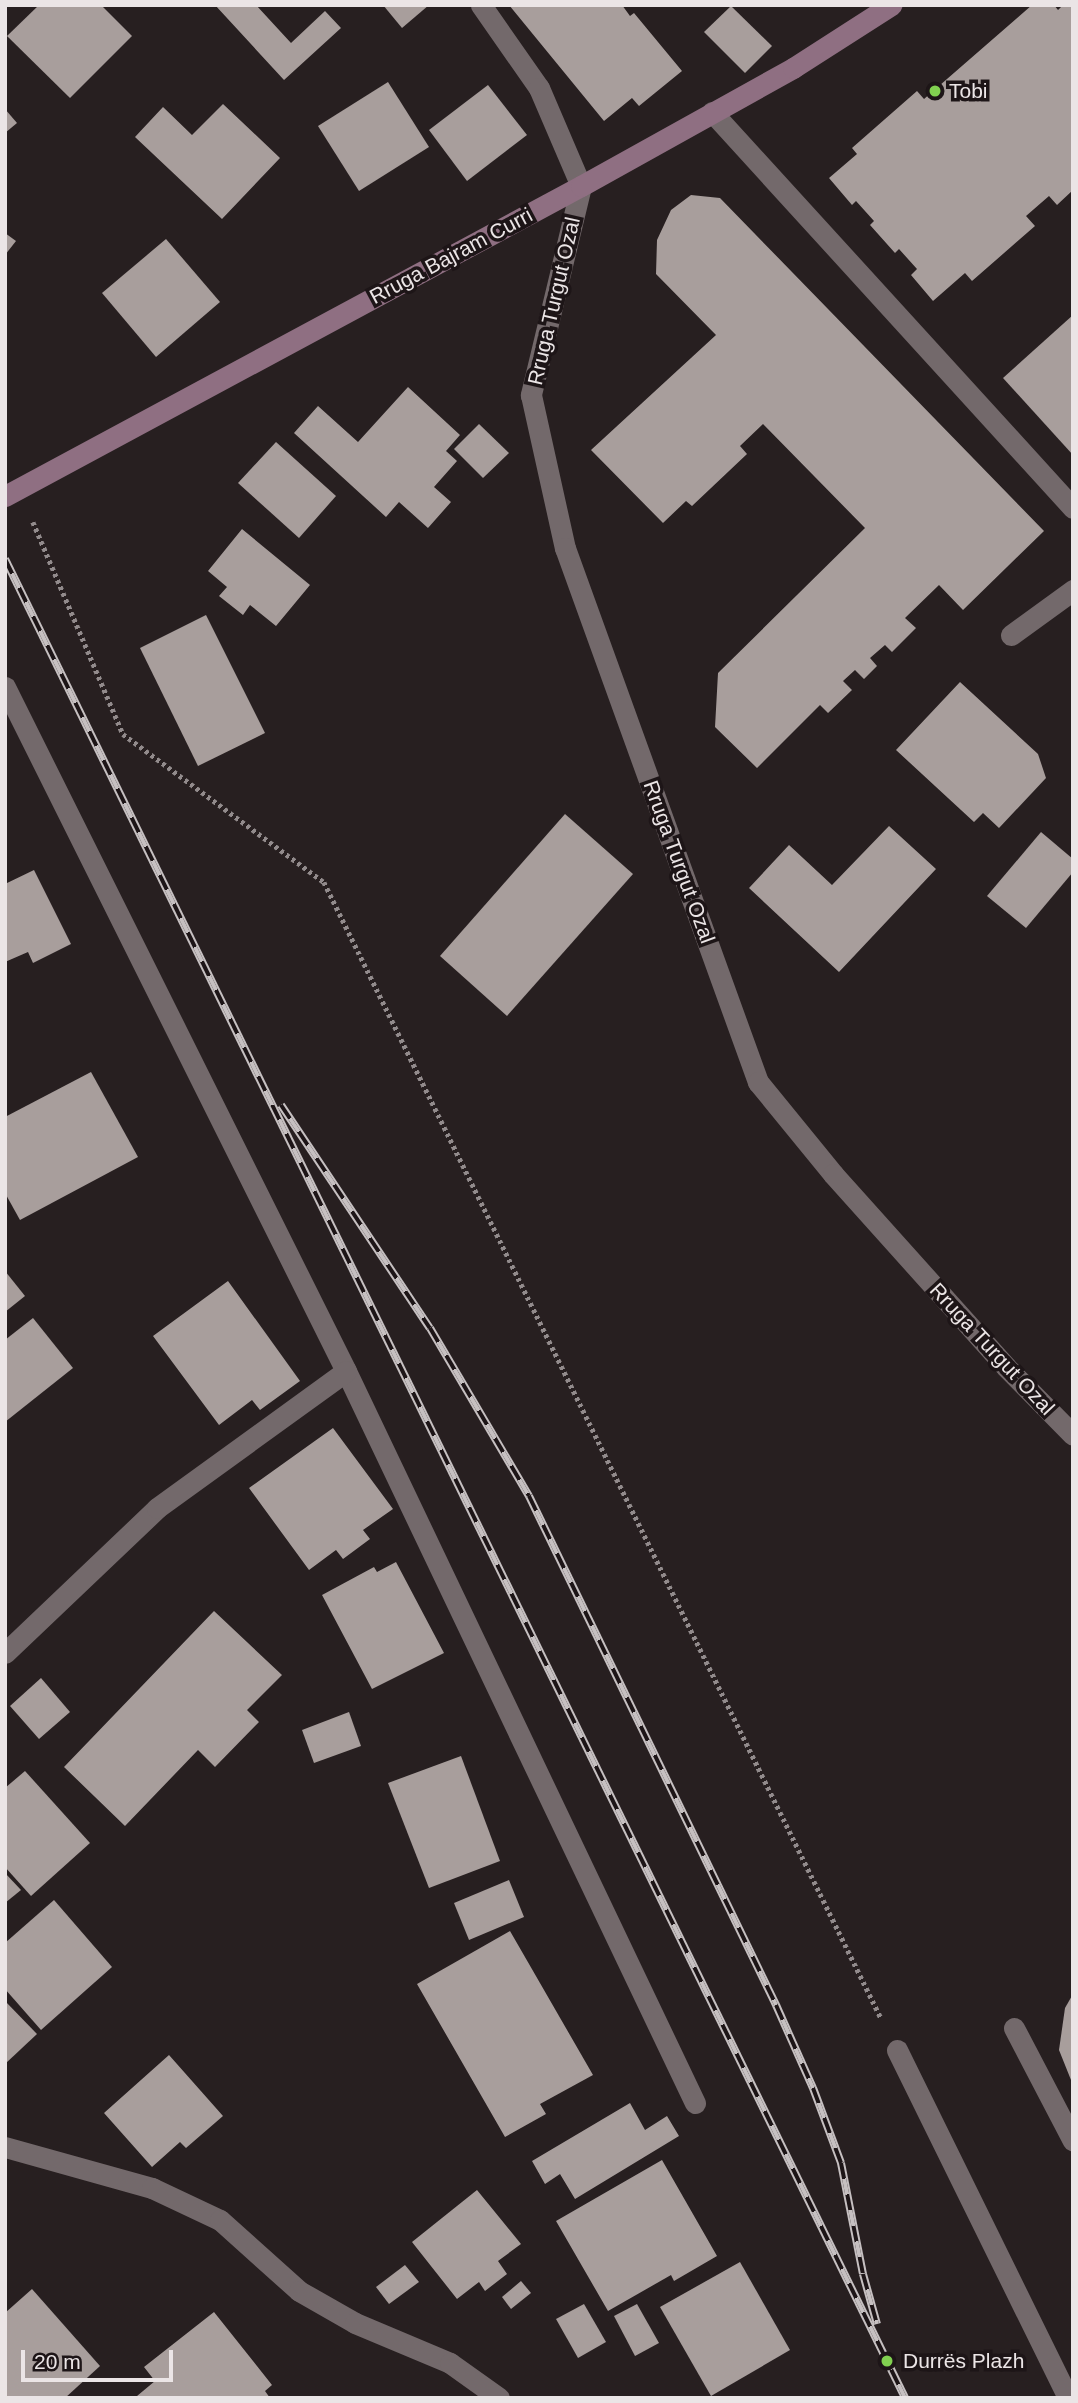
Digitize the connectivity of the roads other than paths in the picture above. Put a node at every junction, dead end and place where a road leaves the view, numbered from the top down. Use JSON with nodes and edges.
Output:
{"nodes":[{"id":1,"x":481,"y":5,"type":"edge"},
{"id":2,"x":891,"y":5,"type":"edge"},
{"id":3,"x":712,"y":113,"type":"junction"},
{"id":4,"x":580,"y":186,"type":"junction"},
{"id":5,"x":12,"y":492,"type":"edge"},
{"id":6,"x":1073,"y":508,"type":"edge"},
{"id":7,"x":1073,"y":590,"type":"edge"},
{"id":8,"x":1011,"y":635,"type":"dead end"},
{"id":9,"x":5,"y":687,"type":"edge"},
{"id":10,"x":346,"y":1371,"type":"junction"},
{"id":11,"x":1073,"y":1435,"type":"edge"},
{"id":12,"x":5,"y":1653,"type":"edge"},
{"id":13,"x":1014,"y":2028,"type":"dead end"},
{"id":14,"x":897,"y":2050,"type":"road end"},
{"id":15,"x":695,"y":2103,"type":"dead end"},
{"id":16,"x":1073,"y":2141,"type":"edge"},
{"id":17,"x":5,"y":2147,"type":"edge"},
{"id":18,"x":499,"y":2398,"type":"edge"},
{"id":19,"x":1068,"y":2398,"type":"edge"}],
"edges":[{"from":1,"to":4,"type":"street"},
{"from":2,"to":3,"type":"main road","name":"Rruga Bajram Curri"},
{"from":3,"to":4,"type":"main road","name":"Rruga Bajram Curri"},
{"from":3,"to":6,"type":"street"},
{"from":4,"to":5,"type":"main road","name":"Rruga Bajram Curri"},
{"from":4,"to":11,"type":"street","name":"Rruga Turgut Ozal"},
{"from":7,"to":8,"type":"street"},
{"from":9,"to":10,"type":"street"},
{"from":10,"to":12,"type":"street"},
{"from":10,"to":15,"type":"street"},
{"from":13,"to":16,"type":"street"},
{"from":14,"to":19,"type":"street"},
{"from":17,"to":18,"type":"street"}]}
